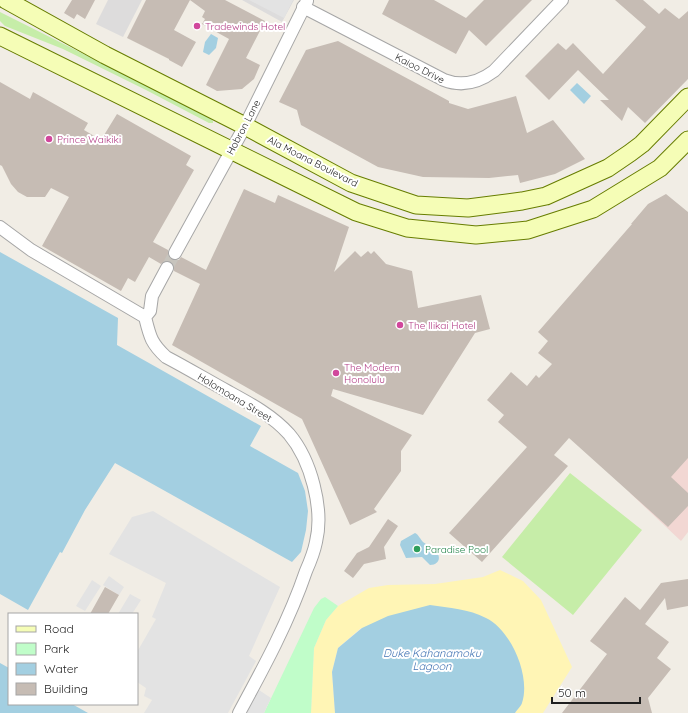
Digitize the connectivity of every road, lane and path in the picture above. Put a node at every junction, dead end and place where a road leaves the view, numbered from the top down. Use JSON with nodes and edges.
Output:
{"nodes":[{"id":1,"x":6,"y":0,"type":"edge"},
{"id":2,"x":562,"y":0,"type":"edge"},
{"id":3,"x":305,"y":4,"type":"edge"},
{"id":4,"x":0,"y":36,"type":"edge"},
{"id":5,"x":688,"y":97,"type":"edge"},
{"id":6,"x":245,"y":126,"type":"junction"},
{"id":7,"x":688,"y":140,"type":"edge"},
{"id":8,"x":231,"y":150,"type":"junction"},
{"id":9,"x":0,"y":227,"type":"edge"},
{"id":10,"x":175,"y":253,"type":"tunnel mouth"},
{"id":11,"x":167,"y":268,"type":"tunnel mouth"},
{"id":12,"x":145,"y":318,"type":"junction"},
{"id":13,"x":239,"y":713,"type":"edge"}],
"edges":[{"from":1,"to":6,"type":"main road","name":"Ala Moana Boulevard"},
{"from":2,"to":3,"type":"street","name":"Kaioo Drive"},
{"from":3,"to":6,"type":"street","name":"Hobron Lane"},
{"from":4,"to":8,"type":"main road"},
{"from":5,"to":6,"type":"main road","name":"Ala Moana Boulevard"},
{"from":6,"to":8,"type":"street","name":"Hobron Lane"},
{"from":7,"to":8,"type":"main road"},
{"from":8,"to":10,"type":"street","name":"Hobron Lane"},
{"from":9,"to":12,"type":"street"},
{"from":11,"to":12,"type":"street"},
{"from":12,"to":13,"type":"street","name":"Holomoana Street"}]}
